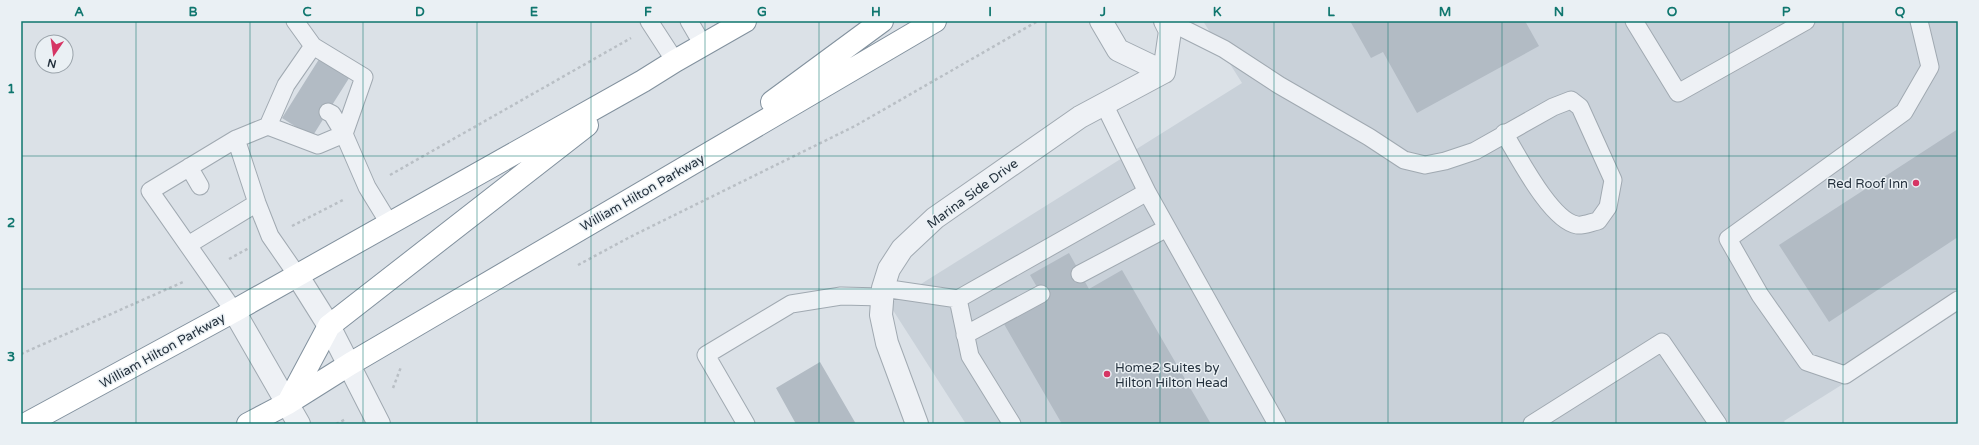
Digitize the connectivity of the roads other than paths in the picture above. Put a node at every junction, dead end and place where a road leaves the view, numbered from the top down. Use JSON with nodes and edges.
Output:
{"nodes":[{"id":1,"x":295,"y":21,"type":"edge"},
{"id":2,"x":649,"y":21,"type":"edge"},
{"id":3,"x":689,"y":21,"type":"edge"},
{"id":4,"x":745,"y":21,"type":"edge"},
{"id":5,"x":882,"y":21,"type":"edge"},
{"id":6,"x":935,"y":21,"type":"edge"},
{"id":7,"x":1102,"y":21,"type":"edge"},
{"id":8,"x":1167,"y":21,"type":"edge"},
{"id":9,"x":1634,"y":21,"type":"edge"},
{"id":10,"x":1806,"y":21,"type":"edge"},
{"id":11,"x":1919,"y":21,"type":"edge"},
{"id":12,"x":703,"y":45,"type":"junction"},
{"id":13,"x":313,"y":46,"type":"junction"},
{"id":14,"x":675,"y":61,"type":"junction"},
{"id":15,"x":1164,"y":72,"type":"junction"},
{"id":16,"x":643,"y":81,"type":"junction"},
{"id":17,"x":1104,"y":104,"type":"junction"},
{"id":18,"x":328,"y":112,"type":"dead end"},
{"id":19,"x":268,"y":126,"type":"junction"},
{"id":20,"x":1504,"y":133,"type":"junction"},
{"id":21,"x":344,"y":134,"type":"junction"},
{"id":22,"x":236,"y":139,"type":"junction"},
{"id":23,"x":189,"y":167,"type":"junction"},
{"id":24,"x":675,"y":173,"type":"junction"},
{"id":25,"x":200,"y":186,"type":"dead end"},
{"id":26,"x":1147,"y":192,"type":"junction"},
{"id":27,"x":257,"y":203,"type":"junction"},
{"id":28,"x":389,"y":223,"type":"junction"},
{"id":29,"x":1167,"y":228,"type":"junction"},
{"id":30,"x":188,"y":245,"type":"junction"},
{"id":31,"x":1080,"y":274,"type":"dead end"},
{"id":32,"x":297,"y":276,"type":"junction"},
{"id":33,"x":883,"y":292,"type":"junction"},
{"id":34,"x":1041,"y":294,"type":"dead end"},
{"id":35,"x":958,"y":299,"type":"junction"},
{"id":36,"x":1958,"y":300,"type":"edge"},
{"id":37,"x":234,"y":311,"type":"junction"},
{"id":38,"x":329,"y":326,"type":"junction"},
{"id":39,"x":965,"y":335,"type":"junction"},
{"id":40,"x":350,"y":364,"type":"junction"},
{"id":41,"x":288,"y":403,"type":"junction"},
{"id":42,"x":375,"y":415,"type":"edge"},
{"id":43,"x":26,"y":424,"type":"edge"},
{"id":44,"x":248,"y":424,"type":"edge"},
{"id":45,"x":299,"y":424,"type":"edge"},
{"id":46,"x":746,"y":424,"type":"edge"},
{"id":47,"x":917,"y":424,"type":"edge"},
{"id":48,"x":1012,"y":424,"type":"edge"},
{"id":49,"x":1277,"y":424,"type":"edge"},
{"id":50,"x":1532,"y":424,"type":"edge"},
{"id":51,"x":1718,"y":424,"type":"edge"}],
"edges":[{"from":1,"to":13,"type":"lane"},
{"from":2,"to":14,"type":"lane"},
{"from":3,"to":12,"type":"lane"},
{"from":4,"to":12,"type":"highway","name":"William Hilton Parkway"},
{"from":5,"to":24,"type":"highway"},
{"from":6,"to":24,"type":"highway","name":"William Hilton Parkway"},
{"from":7,"to":15,"type":"street"},
{"from":8,"to":15,"type":"street"},
{"from":8,"to":20,"type":"lane"},
{"from":9,"to":10,"type":"lane"},
{"from":11,"to":36,"type":"lane"},
{"from":12,"to":14,"type":"highway","name":"William Hilton Parkway"},
{"from":13,"to":19,"type":"lane"},
{"from":13,"to":21,"type":"lane"},
{"from":14,"to":16,"type":"highway","name":"William Hilton Parkway"},
{"from":15,"to":17,"type":"street","name":"Marina Side Drive"},
{"from":16,"to":28,"type":"highway","name":"William Hilton Parkway"},
{"from":16,"to":38,"type":"highway"},
{"from":17,"to":26,"type":"lane"},
{"from":17,"to":33,"type":"street","name":"Marina Side Drive"},
{"from":18,"to":21,"type":"lane"},
{"from":19,"to":21,"type":"lane"},
{"from":19,"to":22,"type":"lane"},
{"from":20,"to":20,"type":"lane"},
{"from":21,"to":28,"type":"lane"},
{"from":22,"to":23,"type":"lane"},
{"from":22,"to":27,"type":"lane"},
{"from":23,"to":25,"type":"lane"},
{"from":23,"to":30,"type":"lane"},
{"from":24,"to":40,"type":"highway","name":"William Hilton Parkway"},
{"from":26,"to":29,"type":"lane"},
{"from":26,"to":35,"type":"lane"},
{"from":27,"to":30,"type":"lane"},
{"from":27,"to":32,"type":"lane"},
{"from":28,"to":32,"type":"highway","name":"William Hilton Parkway"},
{"from":29,"to":31,"type":"lane"},
{"from":29,"to":49,"type":"lane"},
{"from":30,"to":37,"type":"lane"},
{"from":32,"to":37,"type":"highway","name":"William Hilton Parkway"},
{"from":32,"to":38,"type":"street"},
{"from":33,"to":35,"type":"lane"},
{"from":33,"to":46,"type":"lane"},
{"from":33,"to":47,"type":"street","name":"Marina Side Drive"},
{"from":34,"to":39,"type":"lane"},
{"from":35,"to":39,"type":"lane"},
{"from":37,"to":41,"type":"street"},
{"from":37,"to":43,"type":"highway","name":"William Hilton Parkway"},
{"from":38,"to":40,"type":"street"},
{"from":38,"to":41,"type":"highway"},
{"from":39,"to":48,"type":"lane"},
{"from":40,"to":41,"type":"highway","name":"William Hilton Parkway"},
{"from":40,"to":42,"type":"street"},
{"from":41,"to":44,"type":"highway","name":"William Hilton Parkway"},
{"from":41,"to":45,"type":"street"},
{"from":50,"to":51,"type":"lane"}]}
